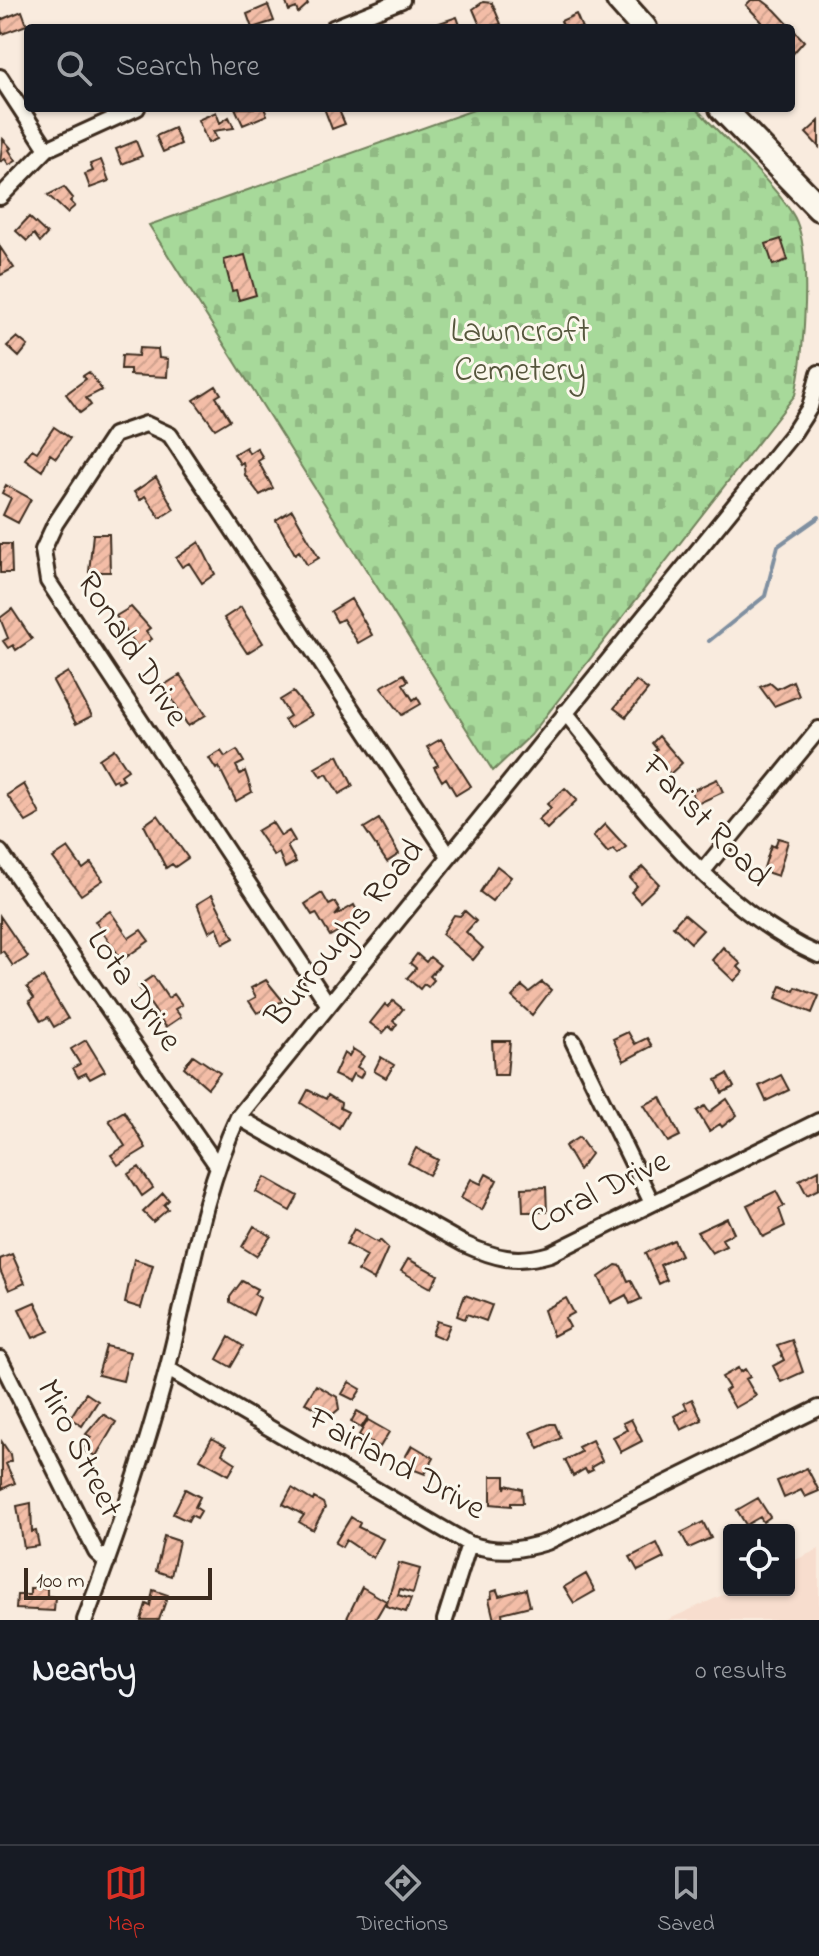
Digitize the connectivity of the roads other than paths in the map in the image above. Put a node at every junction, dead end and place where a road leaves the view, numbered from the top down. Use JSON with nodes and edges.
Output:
{"nodes":[{"id":1,"x":402,"y":0,"type":"edge"},
{"id":2,"x":619,"y":0,"type":"edge"},
{"id":3,"x":343,"y":24,"type":"edge"},
{"id":4,"x":640,"y":24,"type":"edge"},
{"id":5,"x":0,"y":77,"type":"edge"},
{"id":6,"x":128,"y":112,"type":"edge"},
{"id":7,"x":726,"y":112,"type":"edge"},
{"id":8,"x":47,"y":149,"type":"junction"},
{"id":9,"x":0,"y":197,"type":"edge"},
{"id":10,"x":819,"y":208,"type":"edge"},
{"id":11,"x":819,"y":373,"type":"edge"},
{"id":12,"x":565,"y":712,"type":"junction"},
{"id":13,"x":819,"y":729,"type":"edge"},
{"id":14,"x":0,"y":852,"type":"edge"},
{"id":15,"x":449,"y":856,"type":"junction"},
{"id":16,"x":703,"y":871,"type":"junction"},
{"id":17,"x":819,"y":955,"type":"edge"},
{"id":18,"x":328,"y":1004,"type":"junction"},
{"id":19,"x":573,"y":1041,"type":"dead end"},
{"id":20,"x":238,"y":1117,"type":"junction"},
{"id":21,"x":819,"y":1121,"type":"edge"},
{"id":22,"x":216,"y":1164,"type":"junction"},
{"id":23,"x":651,"y":1201,"type":"junction"},
{"id":24,"x":0,"y":1359,"type":"edge"},
{"id":25,"x":168,"y":1369,"type":"junction"},
{"id":26,"x":819,"y":1408,"type":"edge"},
{"id":27,"x":469,"y":1544,"type":"junction"},
{"id":28,"x":107,"y":1562,"type":"junction"},
{"id":29,"x":85,"y":1620,"type":"edge"},
{"id":30,"x":445,"y":1620,"type":"edge"}],
"edges":[{"from":1,"to":3,"type":"street"},
{"from":2,"to":4,"type":"main road"},
{"from":5,"to":8,"type":"street"},
{"from":6,"to":8,"type":"street"},
{"from":7,"to":10,"type":"main road"},
{"from":8,"to":9,"type":"street"},
{"from":11,"to":12,"type":"street","name":"Burroughs Road"},
{"from":12,"to":15,"type":"street","name":"Burroughs Road"},
{"from":12,"to":16,"type":"street","name":"Farist Road"},
{"from":13,"to":16,"type":"street"},
{"from":14,"to":22,"type":"street","name":"Lota Drive"},
{"from":15,"to":18,"type":"street","name":"Burroughs Road"},
{"from":15,"to":18,"type":"street","name":"Ronald Drive"},
{"from":16,"to":17,"type":"street","name":"Farist Road"},
{"from":18,"to":20,"type":"street","name":"Burroughs Road"},
{"from":19,"to":23,"type":"street"},
{"from":20,"to":22,"type":"street","name":"Burroughs Road"},
{"from":20,"to":23,"type":"street","name":"Coral Drive"},
{"from":21,"to":23,"type":"street","name":"Coral Drive"},
{"from":22,"to":25,"type":"street","name":"Burroughs Road"},
{"from":24,"to":28,"type":"street","name":"Miro Street"},
{"from":25,"to":27,"type":"street","name":"Fairland Drive"},
{"from":25,"to":28,"type":"street","name":"Burroughs Road"},
{"from":26,"to":27,"type":"street","name":"Fairland Drive"},
{"from":27,"to":30,"type":"street"},
{"from":28,"to":29,"type":"street","name":"Burroughs Road"}]}
